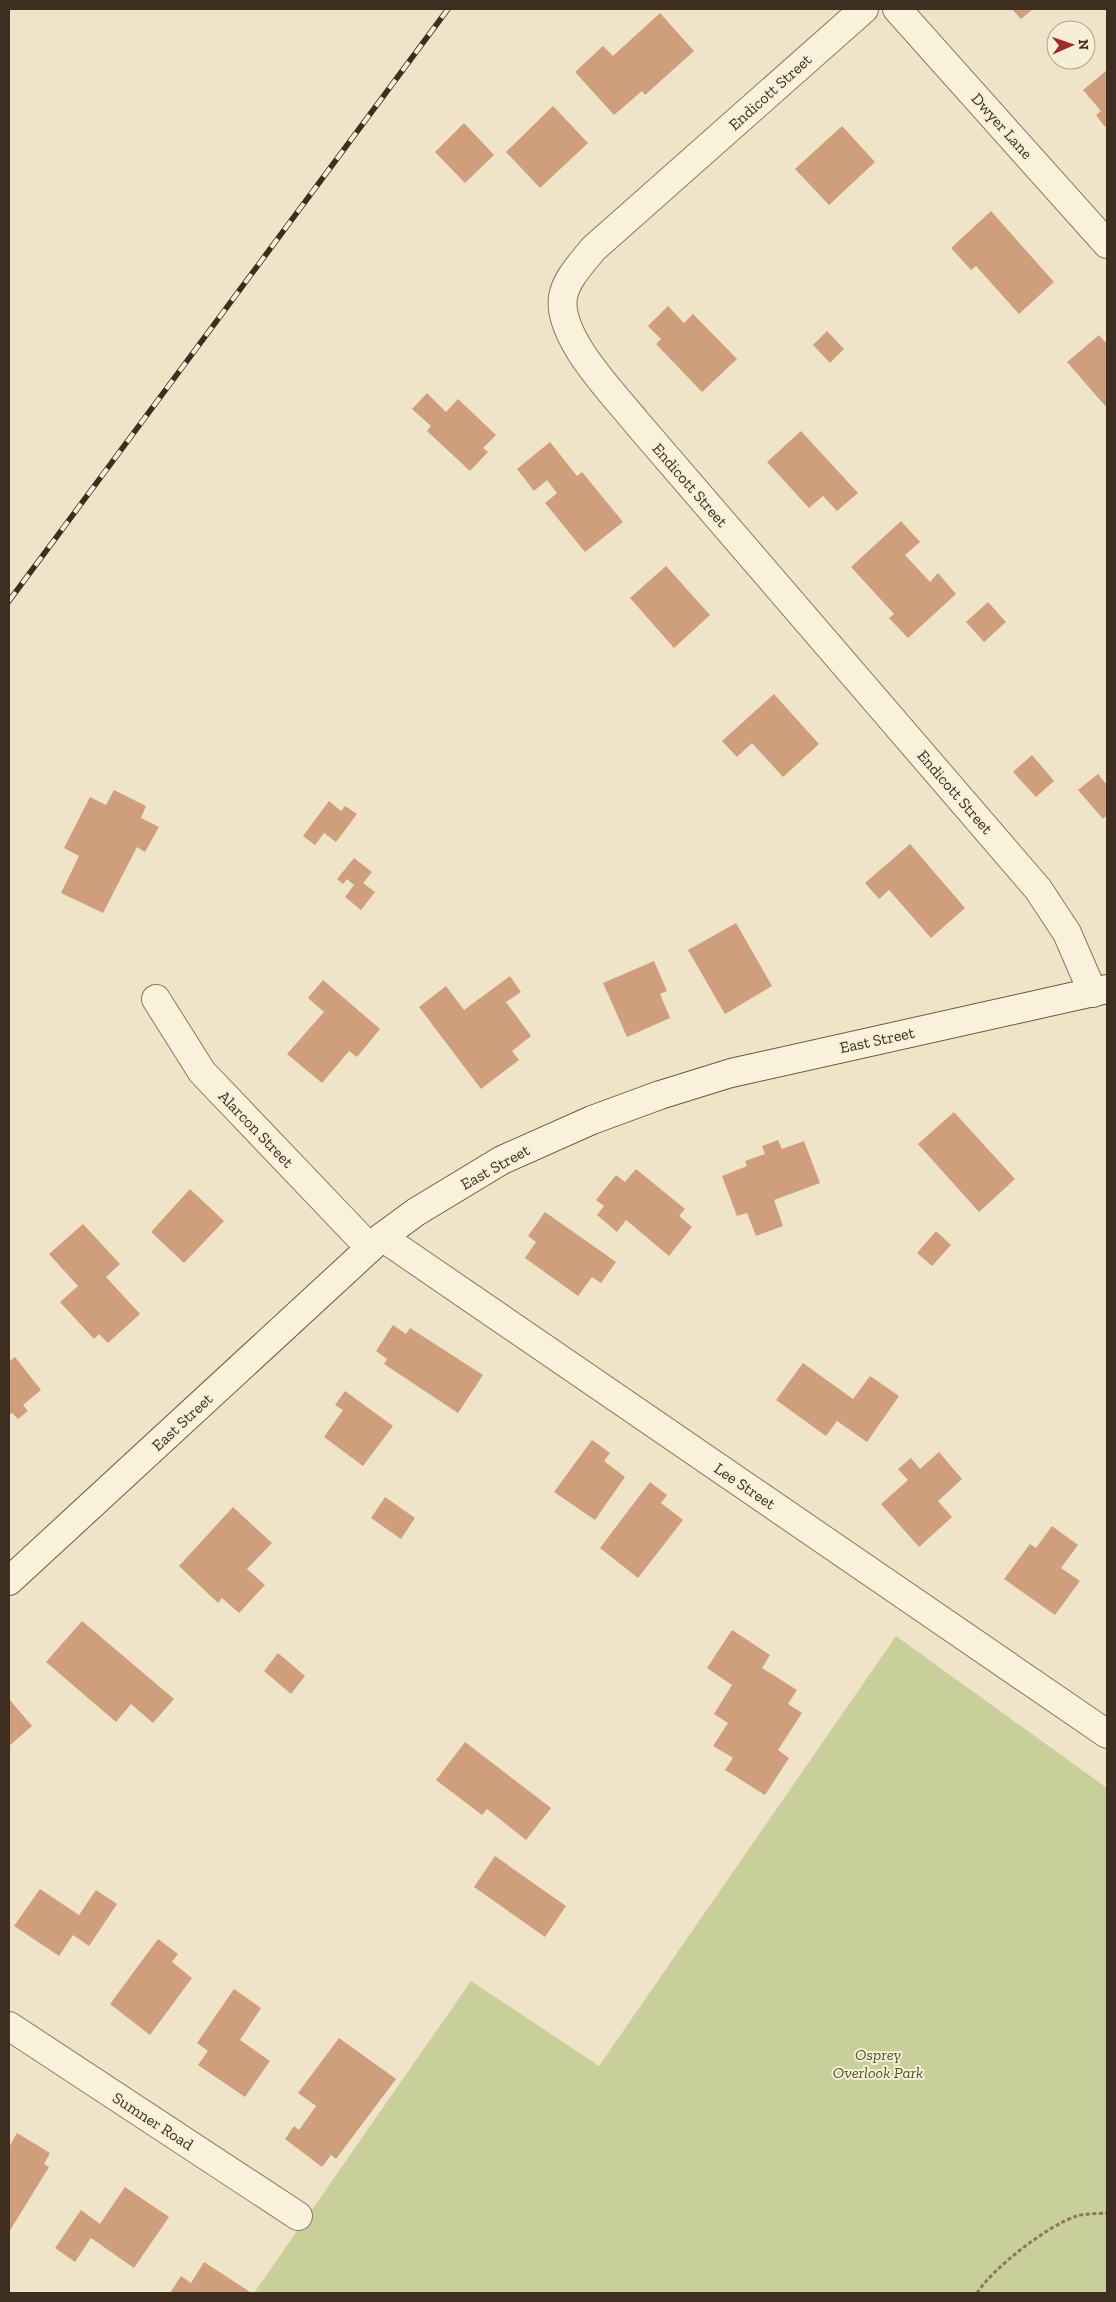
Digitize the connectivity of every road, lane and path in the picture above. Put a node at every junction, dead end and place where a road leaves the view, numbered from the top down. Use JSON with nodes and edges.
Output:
{"nodes":[{"id":1,"x":864,"y":9,"type":"edge"},
{"id":2,"x":898,"y":9,"type":"edge"},
{"id":3,"x":1107,"y":244,"type":"edge"},
{"id":4,"x":1100,"y":991,"type":"edge"},
{"id":5,"x":156,"y":999,"type":"dead end"},
{"id":6,"x":376,"y":1242,"type":"junction"},
{"id":7,"x":9,"y":1581,"type":"edge"},
{"id":8,"x":1107,"y":1734,"type":"edge"},
{"id":9,"x":9,"y":2026,"type":"edge"},
{"id":10,"x":1107,"y":2213,"type":"edge"},
{"id":11,"x":298,"y":2216,"type":"dead end"},
{"id":12,"x":977,"y":2293,"type":"edge"}],
"edges":[{"from":1,"to":4,"type":"street","name":"Endicott Street"},
{"from":2,"to":3,"type":"street","name":"Dwyer Lane"},
{"from":4,"to":6,"type":"street","name":"East Street"},
{"from":5,"to":6,"type":"street","name":"Alarcon Street"},
{"from":6,"to":7,"type":"street","name":"East Street"},
{"from":6,"to":8,"type":"street","name":"Lee Street"},
{"from":9,"to":11,"type":"street","name":"Sumner Road"},
{"from":10,"to":12,"type":"path"}]}
